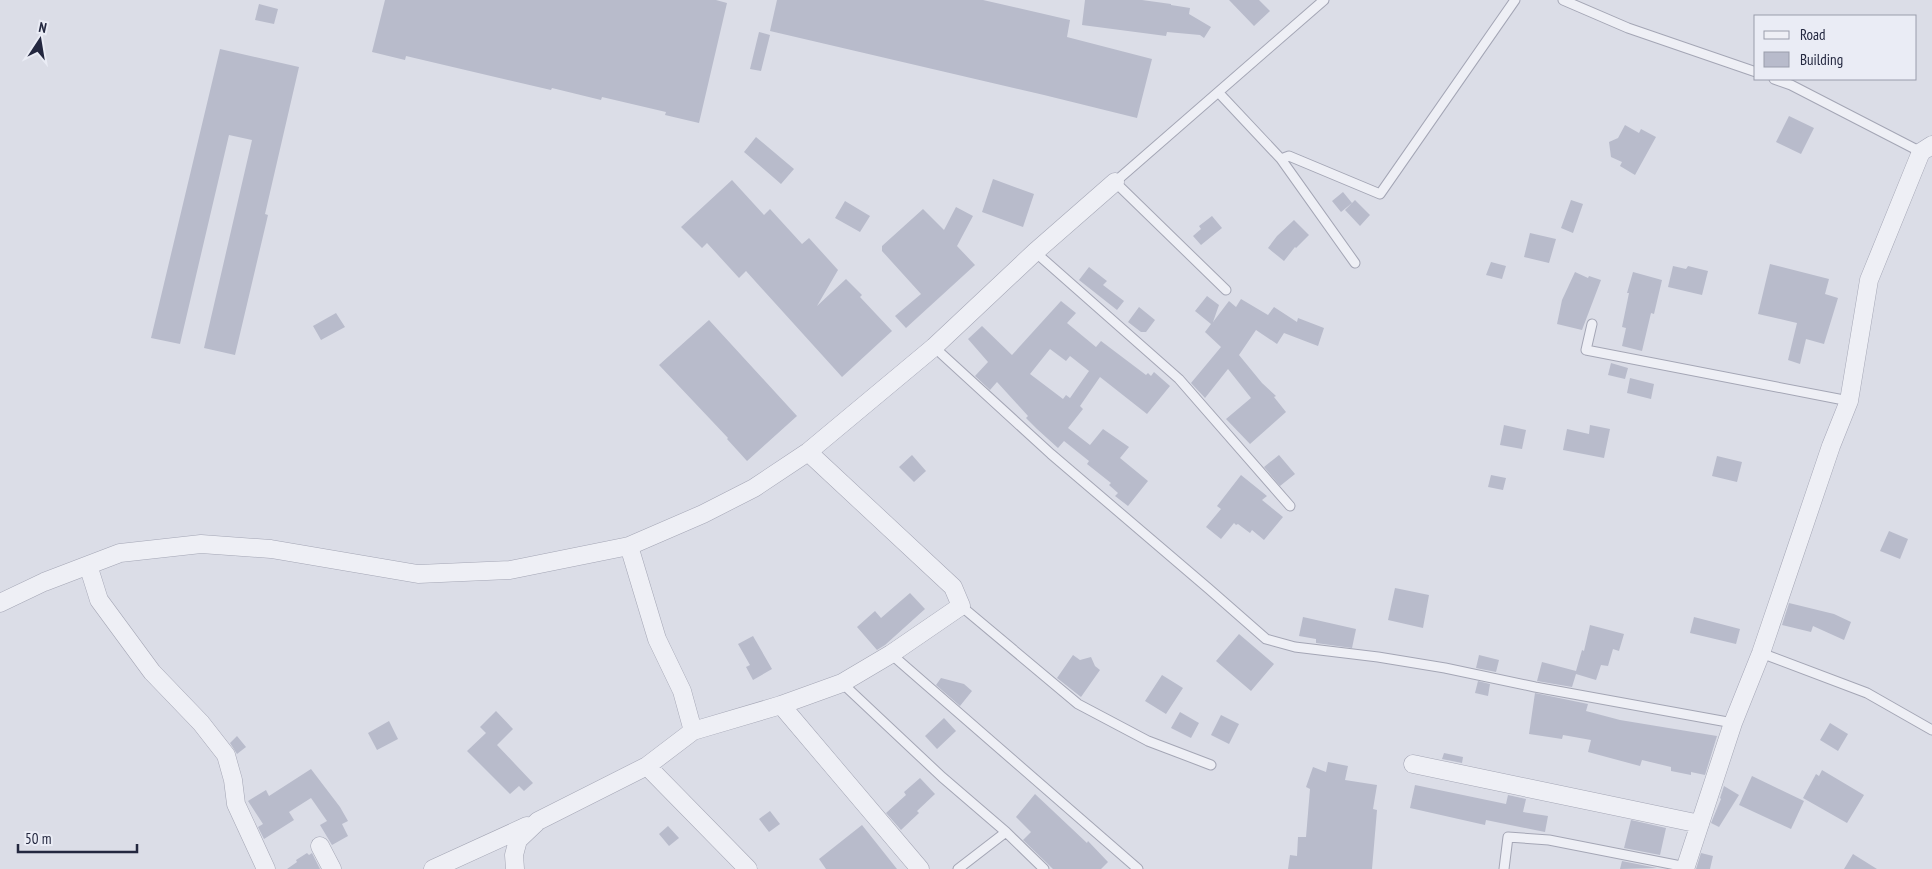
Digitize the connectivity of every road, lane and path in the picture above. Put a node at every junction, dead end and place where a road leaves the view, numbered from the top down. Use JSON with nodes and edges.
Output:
{"nodes":[{"id":1,"x":1324,"y":0,"type":"edge"},
{"id":2,"x":1515,"y":0,"type":"edge"},
{"id":3,"x":1563,"y":0,"type":"edge"},
{"id":4,"x":1754,"y":71,"type":"edge"},
{"id":5,"x":1777,"y":80,"type":"edge"},
{"id":6,"x":1219,"y":93,"type":"junction"},
{"id":7,"x":1927,"y":148,"type":"edge"},
{"id":8,"x":1281,"y":160,"type":"junction"},
{"id":9,"x":1115,"y":182,"type":"junction"},
{"id":10,"x":1035,"y":252,"type":"junction"},
{"id":11,"x":1355,"y":262,"type":"dead end"},
{"id":12,"x":1226,"y":290,"type":"dead end"},
{"id":13,"x":1592,"y":324,"type":"dead end"},
{"id":14,"x":934,"y":347,"type":"junction"},
{"id":15,"x":1849,"y":401,"type":"junction"},
{"id":16,"x":808,"y":452,"type":"junction"},
{"id":17,"x":1290,"y":506,"type":"dead end"},
{"id":18,"x":629,"y":546,"type":"junction"},
{"id":19,"x":88,"y":565,"type":"junction"},
{"id":20,"x":0,"y":603,"type":"edge"},
{"id":21,"x":961,"y":606,"type":"junction"},
{"id":22,"x":1761,"y":653,"type":"junction"},
{"id":23,"x":891,"y":654,"type":"junction"},
{"id":24,"x":842,"y":683,"type":"junction"},
{"id":25,"x":781,"y":704,"type":"junction"},
{"id":26,"x":1734,"y":723,"type":"junction"},
{"id":27,"x":1932,"y":730,"type":"edge"},
{"id":28,"x":693,"y":731,"type":"junction"},
{"id":29,"x":1413,"y":764,"type":"dead end"},
{"id":30,"x":1211,"y":765,"type":"dead end"},
{"id":31,"x":647,"y":766,"type":"junction"},
{"id":32,"x":538,"y":821,"type":"junction"},
{"id":33,"x":1700,"y":824,"type":"junction"},
{"id":34,"x":1006,"y":832,"type":"junction"},
{"id":35,"x":320,"y":846,"type":"dead end"},
{"id":36,"x":1685,"y":868,"type":"edge"},
{"id":37,"x":266,"y":869,"type":"edge"},
{"id":38,"x":332,"y":869,"type":"edge"},
{"id":39,"x":433,"y":869,"type":"edge"},
{"id":40,"x":515,"y":869,"type":"edge"},
{"id":41,"x":748,"y":869,"type":"edge"},
{"id":42,"x":920,"y":869,"type":"edge"},
{"id":43,"x":958,"y":869,"type":"edge"},
{"id":44,"x":1044,"y":869,"type":"edge"},
{"id":45,"x":1138,"y":869,"type":"edge"},
{"id":46,"x":1504,"y":869,"type":"edge"}],
"edges":[{"from":1,"to":6,"type":"lane"},
{"from":2,"to":8,"type":"lane"},
{"from":3,"to":4,"type":"lane"},
{"from":5,"to":7,"type":"lane"},
{"from":6,"to":8,"type":"lane"},
{"from":6,"to":9,"type":"lane"},
{"from":7,"to":15,"type":"street"},
{"from":8,"to":11,"type":"lane"},
{"from":9,"to":10,"type":"street"},
{"from":9,"to":12,"type":"lane"},
{"from":10,"to":14,"type":"street"},
{"from":10,"to":17,"type":"lane"},
{"from":13,"to":15,"type":"lane"},
{"from":14,"to":16,"type":"street"},
{"from":14,"to":26,"type":"lane"},
{"from":15,"to":22,"type":"street"},
{"from":16,"to":18,"type":"street"},
{"from":16,"to":21,"type":"street"},
{"from":18,"to":19,"type":"street"},
{"from":18,"to":28,"type":"street"},
{"from":19,"to":20,"type":"street"},
{"from":19,"to":37,"type":"street"},
{"from":21,"to":23,"type":"street"},
{"from":21,"to":30,"type":"lane"},
{"from":22,"to":26,"type":"street"},
{"from":22,"to":27,"type":"lane"},
{"from":23,"to":24,"type":"street"},
{"from":23,"to":45,"type":"lane"},
{"from":24,"to":25,"type":"street"},
{"from":24,"to":34,"type":"lane"},
{"from":25,"to":28,"type":"street"},
{"from":25,"to":42,"type":"street"},
{"from":26,"to":33,"type":"street"},
{"from":28,"to":31,"type":"street"},
{"from":29,"to":33,"type":"street"},
{"from":31,"to":32,"type":"street"},
{"from":31,"to":41,"type":"street"},
{"from":32,"to":39,"type":"street"},
{"from":32,"to":40,"type":"street"},
{"from":33,"to":36,"type":"street"},
{"from":34,"to":43,"type":"lane"},
{"from":34,"to":44,"type":"lane"},
{"from":35,"to":38,"type":"street"},
{"from":36,"to":46,"type":"lane"}]}
